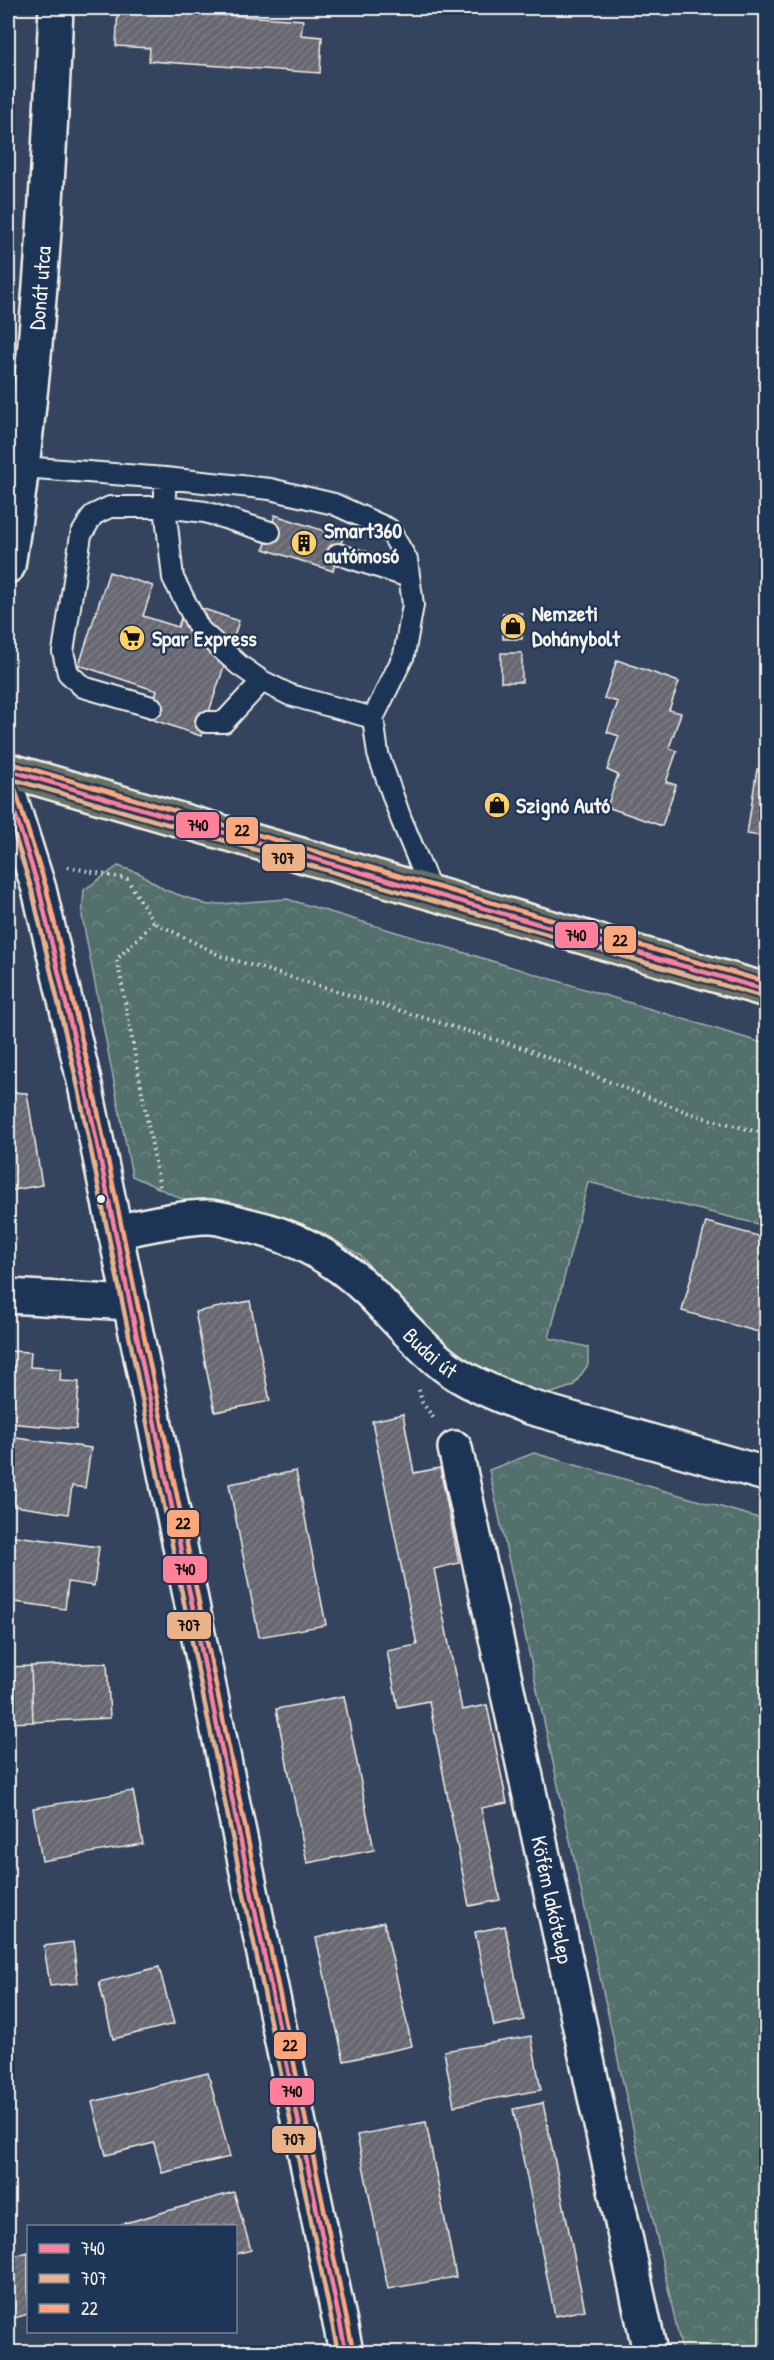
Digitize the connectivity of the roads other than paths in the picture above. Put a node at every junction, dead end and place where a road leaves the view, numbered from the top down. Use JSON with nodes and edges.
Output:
{"nodes":[{"id":1,"x":56,"y":8,"type":"edge"},
{"id":2,"x":22,"y":327,"type":"edge"},
{"id":3,"x":23,"y":467,"type":"junction"},
{"id":4,"x":165,"y":478,"type":"junction"},
{"id":5,"x":165,"y":507,"type":"junction"},
{"id":6,"x":270,"y":532,"type":"dead end"},
{"id":7,"x":338,"y":554,"type":"dead end"},
{"id":8,"x":8,"y":566,"type":"edge"},
{"id":9,"x":409,"y":577,"type":"junction"},
{"id":10,"x":262,"y":681,"type":"junction"},
{"id":11,"x":152,"y":707,"type":"dead end"},
{"id":12,"x":373,"y":718,"type":"junction"},
{"id":13,"x":206,"y":722,"type":"dead end"},
{"id":14,"x":8,"y":770,"type":"edge"},
{"id":15,"x":8,"y":791,"type":"edge"},
{"id":16,"x":432,"y":893,"type":"junction"},
{"id":17,"x":766,"y":990,"type":"edge"},
{"id":18,"x":115,"y":1232,"type":"junction"},
{"id":19,"x":8,"y":1296,"type":"edge"},
{"id":20,"x":130,"y":1303,"type":"junction"},
{"id":21,"x":455,"y":1448,"type":"dead end"},
{"id":22,"x":766,"y":1474,"type":"edge"},
{"id":23,"x":346,"y":2352,"type":"edge"},
{"id":24,"x":650,"y":2352,"type":"edge"}],
"edges":[{"from":1,"to":2,"type":"street","name":"Donát utca"},
{"from":2,"to":3,"type":"street","name":"Donát utca"},
{"from":3,"to":4,"type":"lane"},
{"from":3,"to":8,"type":"street","name":"Donát utca"},
{"from":4,"to":5,"type":"lane"},
{"from":4,"to":9,"type":"lane"},
{"from":5,"to":6,"type":"lane"},
{"from":5,"to":10,"type":"lane"},
{"from":5,"to":11,"type":"lane"},
{"from":7,"to":9,"type":"lane"},
{"from":9,"to":12,"type":"lane"},
{"from":10,"to":12,"type":"lane"},
{"from":10,"to":13,"type":"lane"},
{"from":12,"to":16,"type":"lane"},
{"from":14,"to":16,"type":"main road"},
{"from":15,"to":18,"type":"street"},
{"from":16,"to":17,"type":"main road"},
{"from":18,"to":20,"type":"street"},
{"from":18,"to":22,"type":"street","name":"Budai út"},
{"from":19,"to":20,"type":"street"},
{"from":20,"to":23,"type":"street"},
{"from":21,"to":24,"type":"street","name":"Köfém lakótelep"}]}
